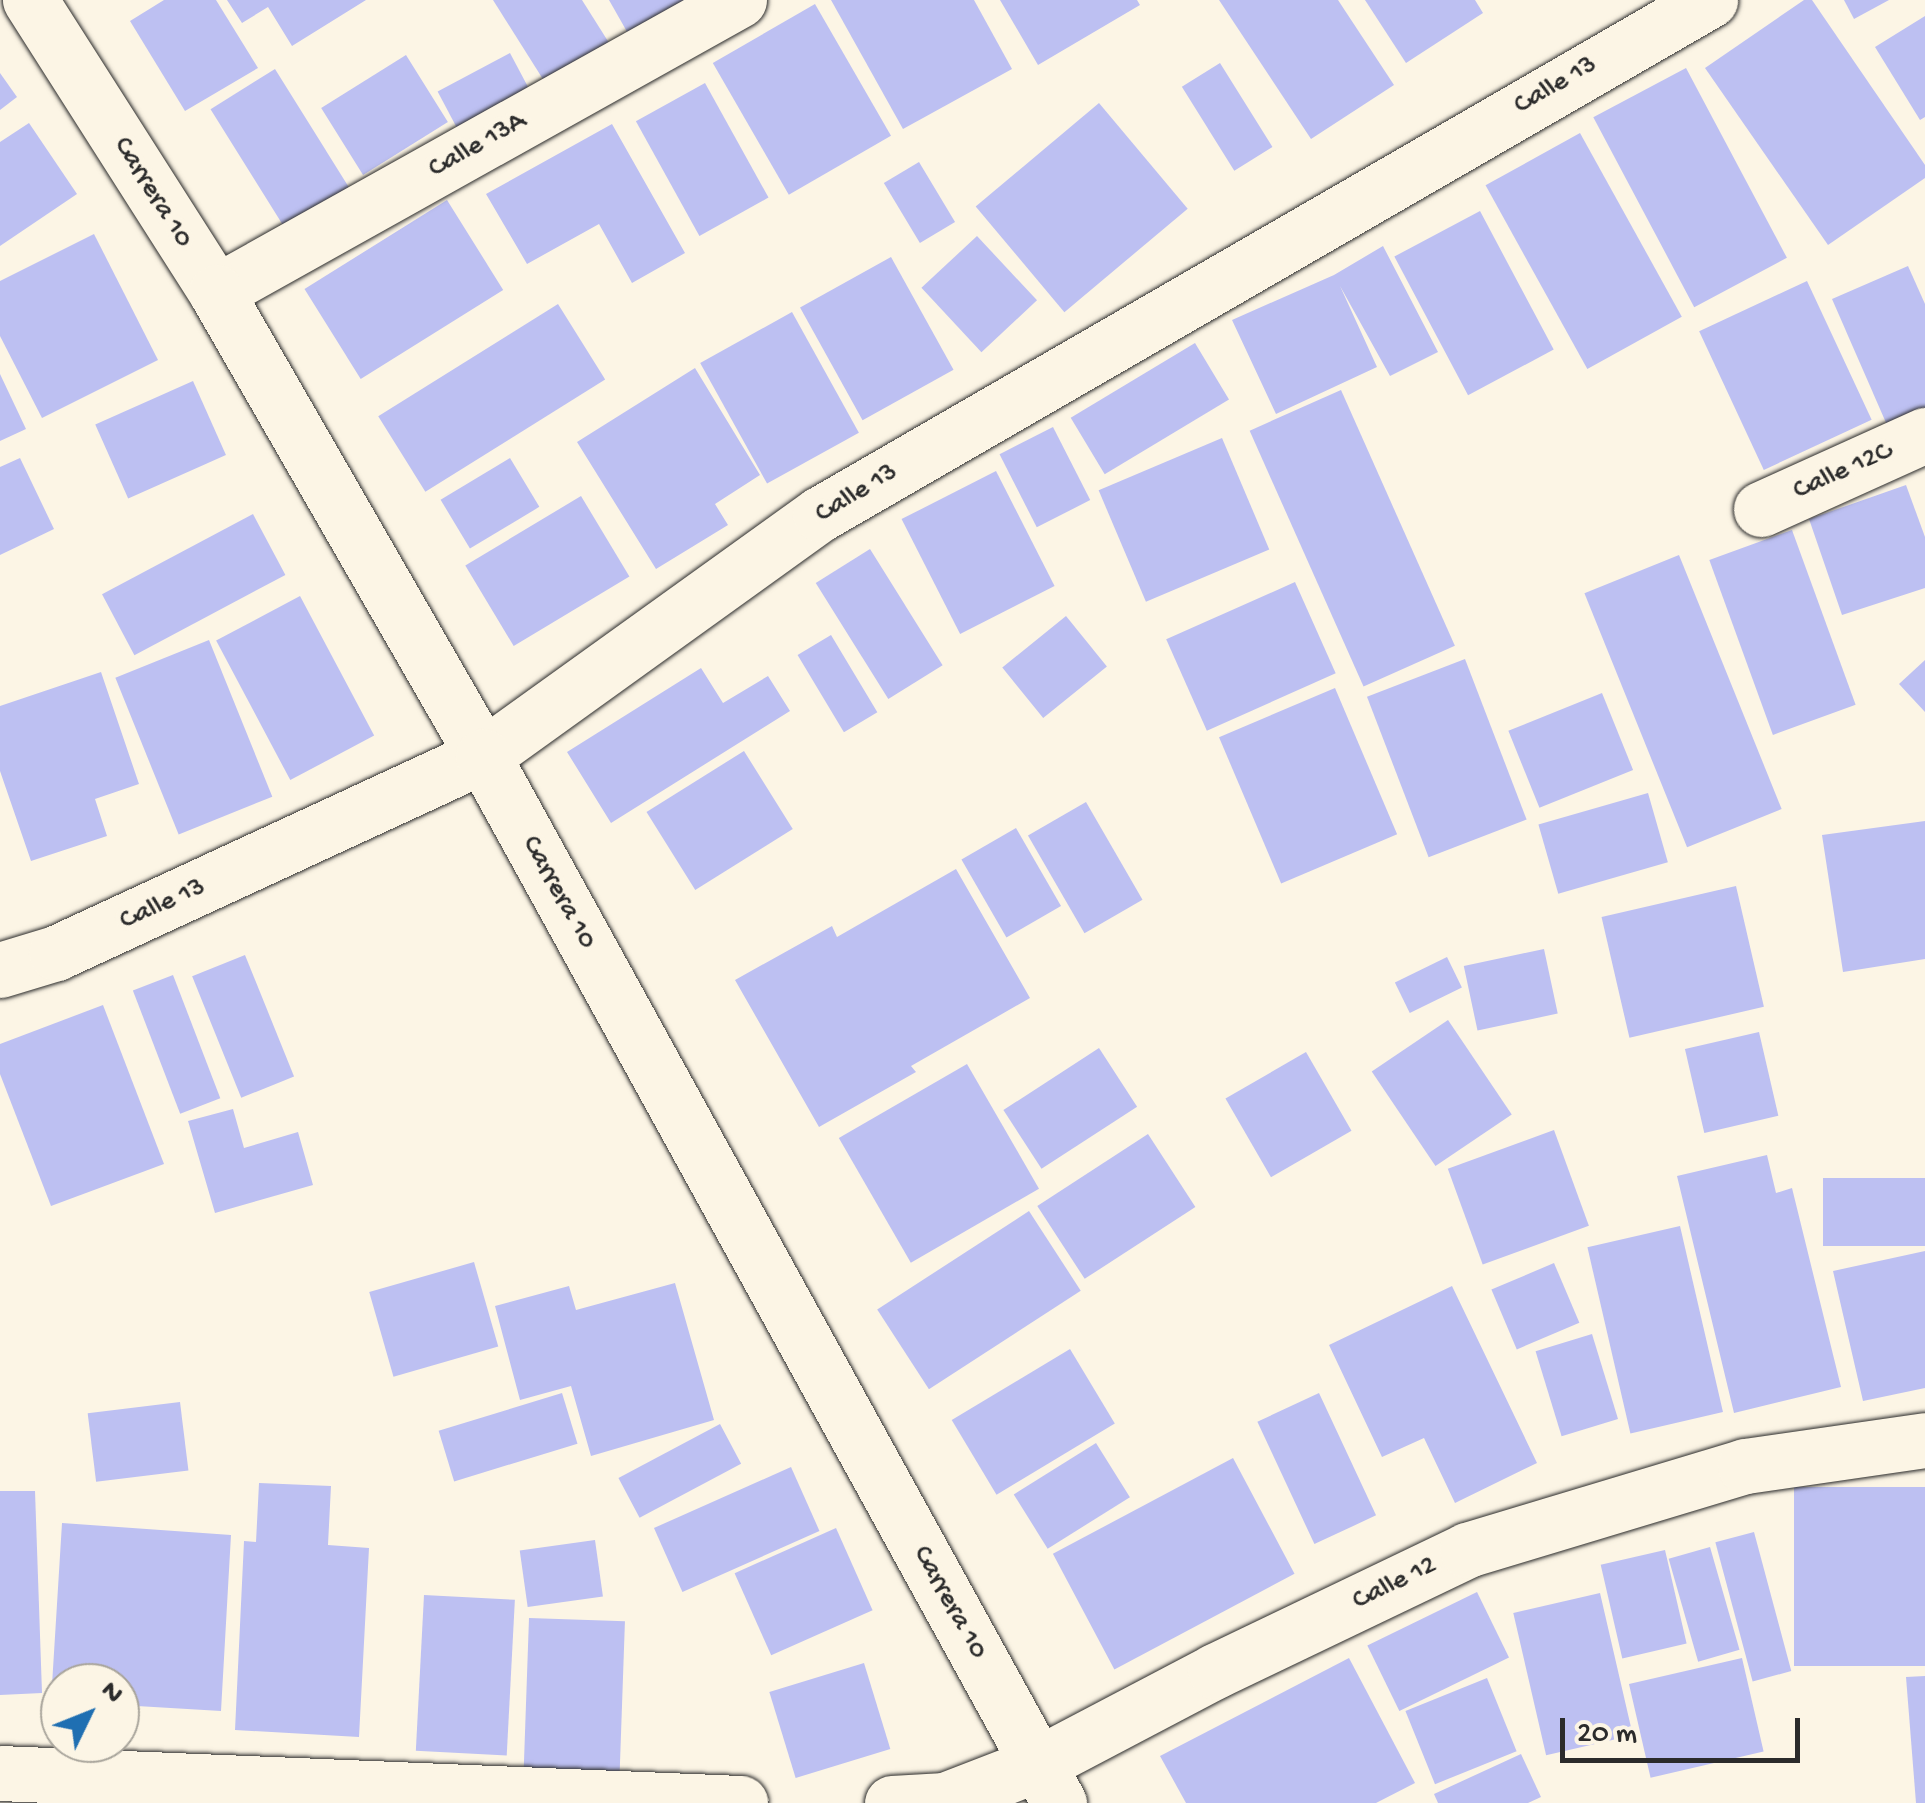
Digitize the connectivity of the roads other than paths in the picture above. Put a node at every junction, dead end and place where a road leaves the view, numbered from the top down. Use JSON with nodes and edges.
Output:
{"nodes":[{"id":1,"x":30,"y":0,"type":"edge"},
{"id":2,"x":740,"y":0,"type":"edge"},
{"id":3,"x":1685,"y":5,"type":"edge"},
{"id":4,"x":216,"y":292,"type":"junction"},
{"id":5,"x":1925,"y":434,"type":"edge"},
{"id":6,"x":1761,"y":509,"type":"dead end"},
{"id":7,"x":483,"y":756,"type":"junction"},
{"id":8,"x":0,"y":970,"type":"edge"},
{"id":9,"x":1925,"y":1440,"type":"edge"},
{"id":10,"x":0,"y":1774,"type":"edge"},
{"id":11,"x":1048,"y":1783,"type":"edge"},
{"id":12,"x":740,"y":1803,"type":"edge"},
{"id":13,"x":892,"y":1803,"type":"edge"}],
"edges":[{"from":1,"to":4,"type":"street","name":"Carrera 10"},
{"from":2,"to":4,"type":"street","name":"Calle 13A"},
{"from":3,"to":7,"type":"street","name":"Calle 13"},
{"from":4,"to":7,"type":"street","name":"Carrera 10"},
{"from":5,"to":6,"type":"street","name":"Calle 12C"},
{"from":7,"to":8,"type":"street","name":"Calle 13"},
{"from":7,"to":11,"type":"street","name":"Carrera 10"},
{"from":9,"to":11,"type":"street","name":"Calle 12"},
{"from":10,"to":12,"type":"street"},
{"from":11,"to":13,"type":"street","name":"Calle 12"}]}
